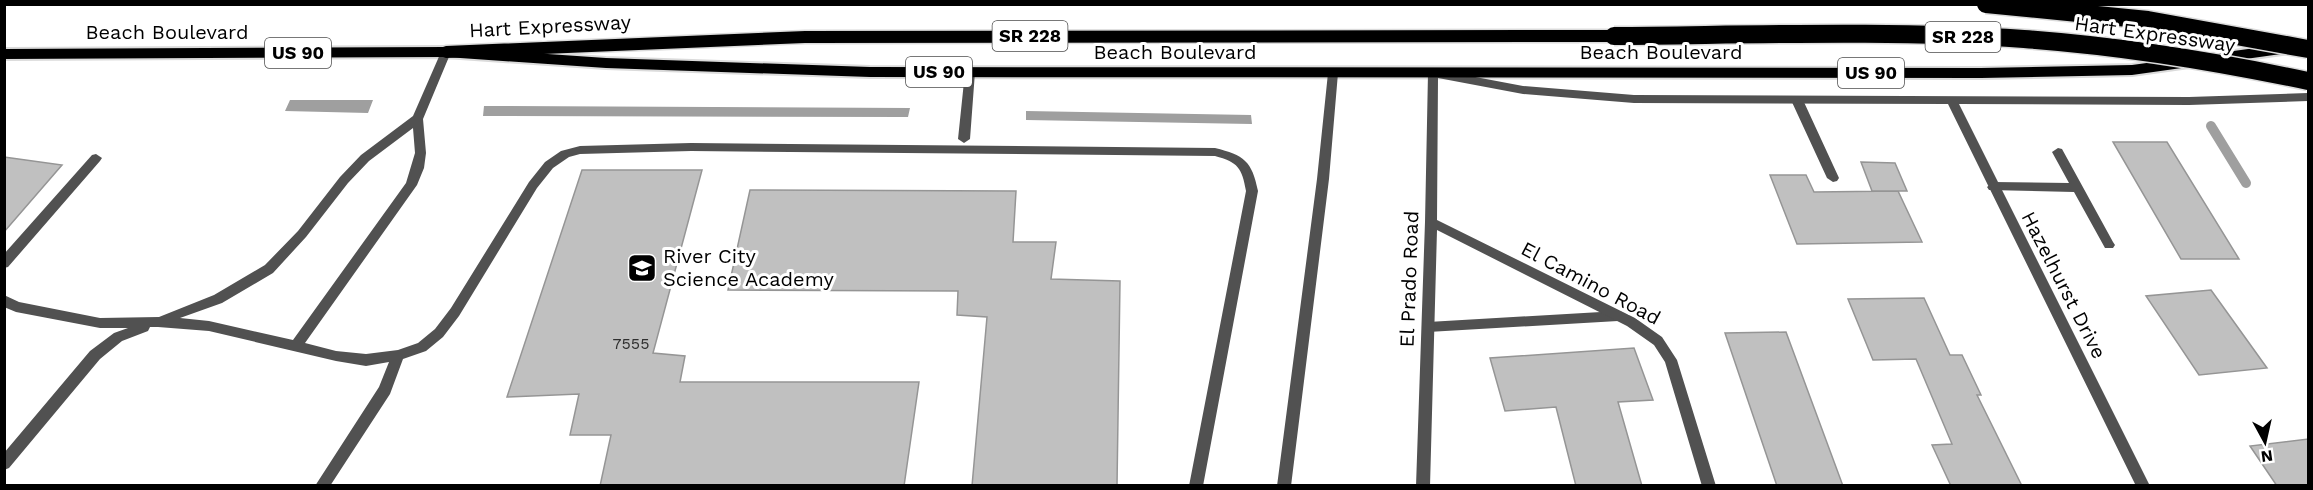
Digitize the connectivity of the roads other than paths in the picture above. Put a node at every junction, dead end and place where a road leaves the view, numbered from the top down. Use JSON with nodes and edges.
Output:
{"nodes":[{"id":1,"x":1986,"y":4,"type":"edge"},
{"id":2,"x":2308,"y":48,"type":"edge"},
{"id":3,"x":446,"y":52,"type":"junction"},
{"id":4,"x":4,"y":54,"type":"edge"},
{"id":5,"x":970,"y":72,"type":"junction"},
{"id":6,"x":1332,"y":73,"type":"junction"},
{"id":7,"x":1432,"y":73,"type":"junction"},
{"id":8,"x":2308,"y":81,"type":"edge"},
{"id":9,"x":2308,"y":97,"type":"edge"},
{"id":10,"x":1797,"y":100,"type":"junction"},
{"id":11,"x":1952,"y":101,"type":"junction"},
{"id":12,"x":417,"y":119,"type":"junction"},
{"id":13,"x":964,"y":145,"type":"junction"},
{"id":14,"x":2058,"y":152,"type":"dead end"},
{"id":15,"x":96,"y":158,"type":"dead end"},
{"id":16,"x":1833,"y":178,"type":"dead end"},
{"id":17,"x":1993,"y":187,"type":"junction"},
{"id":18,"x":2078,"y":188,"type":"junction"},
{"id":19,"x":1431,"y":222,"type":"junction"},
{"id":20,"x":2109,"y":245,"type":"dead end"},
{"id":21,"x":4,"y":263,"type":"edge"},
{"id":22,"x":4,"y":300,"type":"edge"},
{"id":23,"x":1618,"y":316,"type":"junction"},
{"id":24,"x":158,"y":322,"type":"junction"},
{"id":25,"x":1428,"y":327,"type":"junction"},
{"id":26,"x":295,"y":346,"type":"junction"},
{"id":27,"x":398,"y":355,"type":"junction"},
{"id":28,"x":4,"y":465,"type":"edge"},
{"id":29,"x":322,"y":486,"type":"edge"},
{"id":30,"x":1196,"y":486,"type":"edge"},
{"id":31,"x":1284,"y":486,"type":"edge"},
{"id":32,"x":1423,"y":486,"type":"edge"},
{"id":33,"x":1709,"y":486,"type":"edge"},
{"id":34,"x":2143,"y":486,"type":"edge"}],
"edges":[{"from":1,"to":2,"type":"highway","name":"Hart Expressway","number":"SR 228","bridge":true},
{"from":2,"to":7,"type":"highway","name":"Beach Boulevard","number":"US 90"},
{"from":3,"to":4,"type":"highway","name":"Beach Boulevard","number":"US 90"},
{"from":3,"to":5,"type":"highway","name":"Beach Boulevard","number":"US 90"},
{"from":3,"to":8,"type":"highway","name":"Hart Expressway","number":"SR 228","bridge":true},
{"from":3,"to":12,"type":"street"},
{"from":5,"to":6,"type":"highway","name":"Beach Boulevard","number":"US 90"},
{"from":5,"to":13,"type":"street"},
{"from":6,"to":7,"type":"highway","name":"Beach Boulevard","number":"US 90"},
{"from":6,"to":31,"type":"street"},
{"from":7,"to":10,"type":"street"},
{"from":7,"to":19,"type":"street","name":"El Prado Road"},
{"from":9,"to":11,"type":"street"},
{"from":10,"to":11,"type":"street"},
{"from":10,"to":16,"type":"street"},
{"from":11,"to":17,"type":"street","name":"Hazelhurst Drive"},
{"from":12,"to":24,"type":"street"},
{"from":12,"to":26,"type":"street"},
{"from":13,"to":27,"type":"street"},
{"from":13,"to":30,"type":"street"},
{"from":14,"to":18,"type":"street"},
{"from":15,"to":21,"type":"street"},
{"from":17,"to":18,"type":"street"},
{"from":17,"to":34,"type":"street","name":"Hazelhurst Drive"},
{"from":18,"to":20,"type":"street"},
{"from":19,"to":23,"type":"street","name":"El Camino Road"},
{"from":19,"to":25,"type":"street","name":"El Prado Road"},
{"from":22,"to":24,"type":"street"},
{"from":23,"to":25,"type":"street"},
{"from":23,"to":33,"type":"street","name":"El Camino Road"},
{"from":24,"to":26,"type":"street"},
{"from":24,"to":28,"type":"street"},
{"from":25,"to":32,"type":"street","name":"El Prado Road"},
{"from":26,"to":27,"type":"street"},
{"from":27,"to":29,"type":"street"}]}
